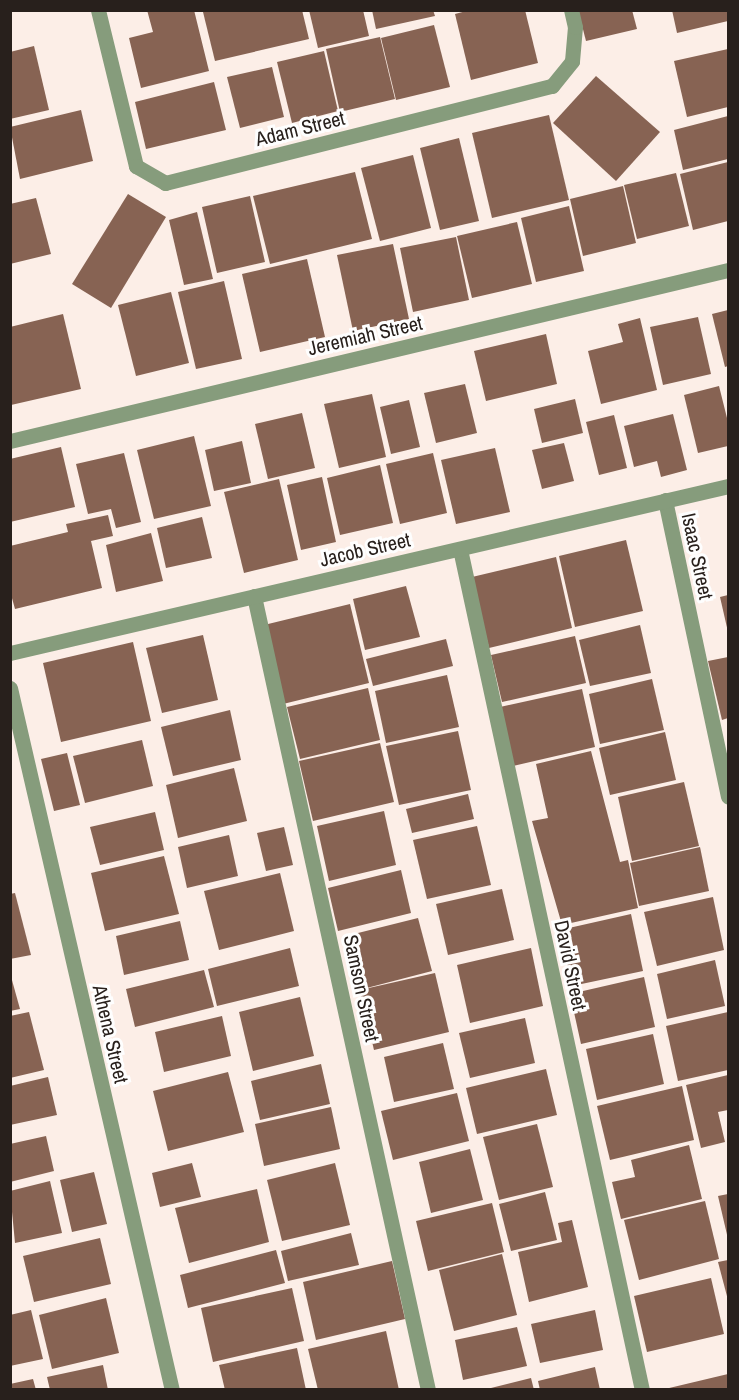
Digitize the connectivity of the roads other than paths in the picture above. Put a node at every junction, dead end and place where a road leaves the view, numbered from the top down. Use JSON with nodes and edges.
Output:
{"nodes":[{"id":1,"x":98,"y":10,"type":"edge"},
{"id":2,"x":571,"y":10,"type":"edge"},
{"id":3,"x":729,"y":270,"type":"edge"},
{"id":4,"x":10,"y":441,"type":"edge"},
{"id":5,"x":729,"y":486,"type":"edge"},
{"id":6,"x":665,"y":500,"type":"junction"},
{"id":7,"x":460,"y":549,"type":"junction"},
{"id":8,"x":254,"y":596,"type":"junction"},
{"id":9,"x":10,"y":652,"type":"edge"},
{"id":10,"x":10,"y":688,"type":"edge"},
{"id":11,"x":729,"y":796,"type":"edge"},
{"id":12,"x":172,"y":1389,"type":"edge"},
{"id":13,"x":428,"y":1389,"type":"edge"},
{"id":14,"x":642,"y":1389,"type":"edge"}],
"edges":[{"from":1,"to":2,"type":"street","name":"Adam Street"},
{"from":3,"to":4,"type":"street","name":"Jeremiah Street"},
{"from":5,"to":6,"type":"street","name":"Jacob Street"},
{"from":6,"to":7,"type":"street","name":"Jacob Street"},
{"from":6,"to":11,"type":"street","name":"Isaac Street"},
{"from":7,"to":8,"type":"street","name":"Jacob Street"},
{"from":7,"to":14,"type":"street","name":"David Street"},
{"from":8,"to":9,"type":"street","name":"Jacob Street"},
{"from":8,"to":13,"type":"street","name":"Samson Street"},
{"from":10,"to":12,"type":"street","name":"Athena Street"}]}
